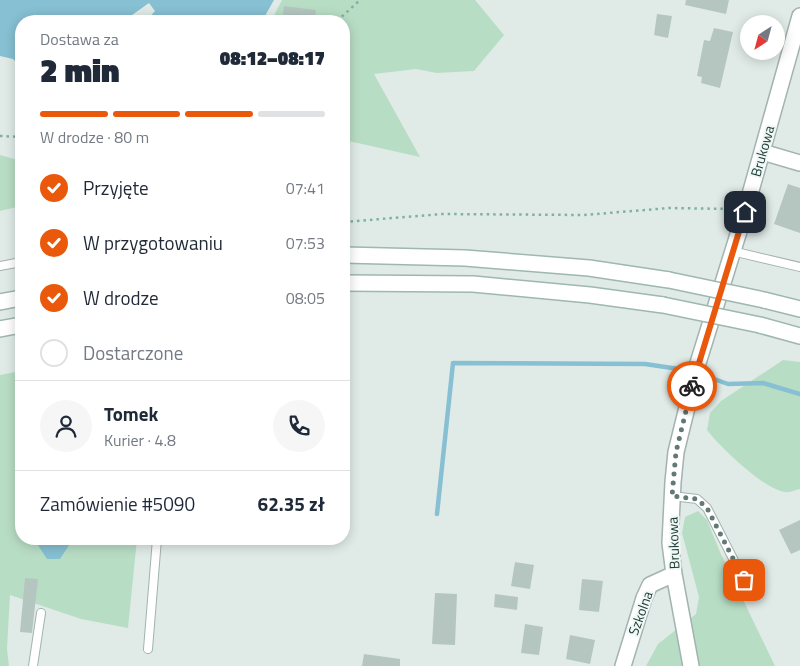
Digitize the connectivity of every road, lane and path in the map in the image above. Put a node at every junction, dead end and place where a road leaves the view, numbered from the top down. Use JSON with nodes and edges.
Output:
{"nodes":[{"id":1,"x":360,"y":0,"type":"edge"},
{"id":2,"x":344,"y":15,"type":"edge"},
{"id":3,"x":800,"y":16,"type":"edge"},
{"id":4,"x":0,"y":136,"type":"edge"},
{"id":5,"x":15,"y":137,"type":"edge"},
{"id":6,"x":762,"y":152,"type":"junction"},
{"id":7,"x":800,"y":163,"type":"edge"},
{"id":8,"x":745,"y":212,"type":"junction"},
{"id":9,"x":350,"y":222,"type":"edge"},
{"id":10,"x":732,"y":251,"type":"junction"},
{"id":11,"x":350,"y":256,"type":"edge"},
{"id":12,"x":15,"y":263,"type":"edge"},
{"id":13,"x":0,"y":266,"type":"edge"},
{"id":14,"x":800,"y":267,"type":"edge"},
{"id":15,"x":350,"y":283,"type":"edge"},
{"id":16,"x":15,"y":299,"type":"edge"},
{"id":17,"x":0,"y":302,"type":"edge"},
{"id":18,"x":800,"y":309,"type":"edge"},
{"id":19,"x":15,"y":326,"type":"edge"},
{"id":20,"x":0,"y":329,"type":"edge"},
{"id":21,"x":800,"y":336,"type":"edge"},
{"id":22,"x":672,"y":496,"type":"junction"},
{"id":23,"x":157,"y":545,"type":"edge"},
{"id":24,"x":674,"y":574,"type":"junction"},
{"id":25,"x":744,"y":580,"type":"dead end"},
{"id":26,"x":41,"y":613,"type":"dead end"},
{"id":27,"x":148,"y":649,"type":"dead end"},
{"id":28,"x":33,"y":666,"type":"edge"},
{"id":29,"x":623,"y":666,"type":"edge"},
{"id":30,"x":691,"y":666,"type":"edge"}],
"edges":[{"from":1,"to":2,"type":"path"},
{"from":3,"to":6,"type":"main road","name":"Brukowa"},
{"from":4,"to":5,"type":"path"},
{"from":6,"to":7,"type":"main road"},
{"from":6,"to":8,"type":"main road","name":"Brukowa"},
{"from":8,"to":9,"type":"path"},
{"from":8,"to":10,"type":"main road","name":"Brukowa"},
{"from":10,"to":14,"type":"lane"},
{"from":10,"to":22,"type":"main road","name":"Brukowa"},
{"from":11,"to":18,"type":"main road","bridge":true},
{"from":12,"to":13,"type":"lane"},
{"from":15,"to":21,"type":"main road","bridge":true},
{"from":16,"to":17,"type":"main road"},
{"from":19,"to":20,"type":"main road"},
{"from":22,"to":24,"type":"main road","name":"Brukowa"},
{"from":22,"to":25,"type":"lane"},
{"from":23,"to":27,"type":"lane"},
{"from":24,"to":29,"type":"main road","name":"Szkolna"},
{"from":24,"to":30,"type":"main road","name":"Brukowa"},
{"from":26,"to":28,"type":"lane"}]}
